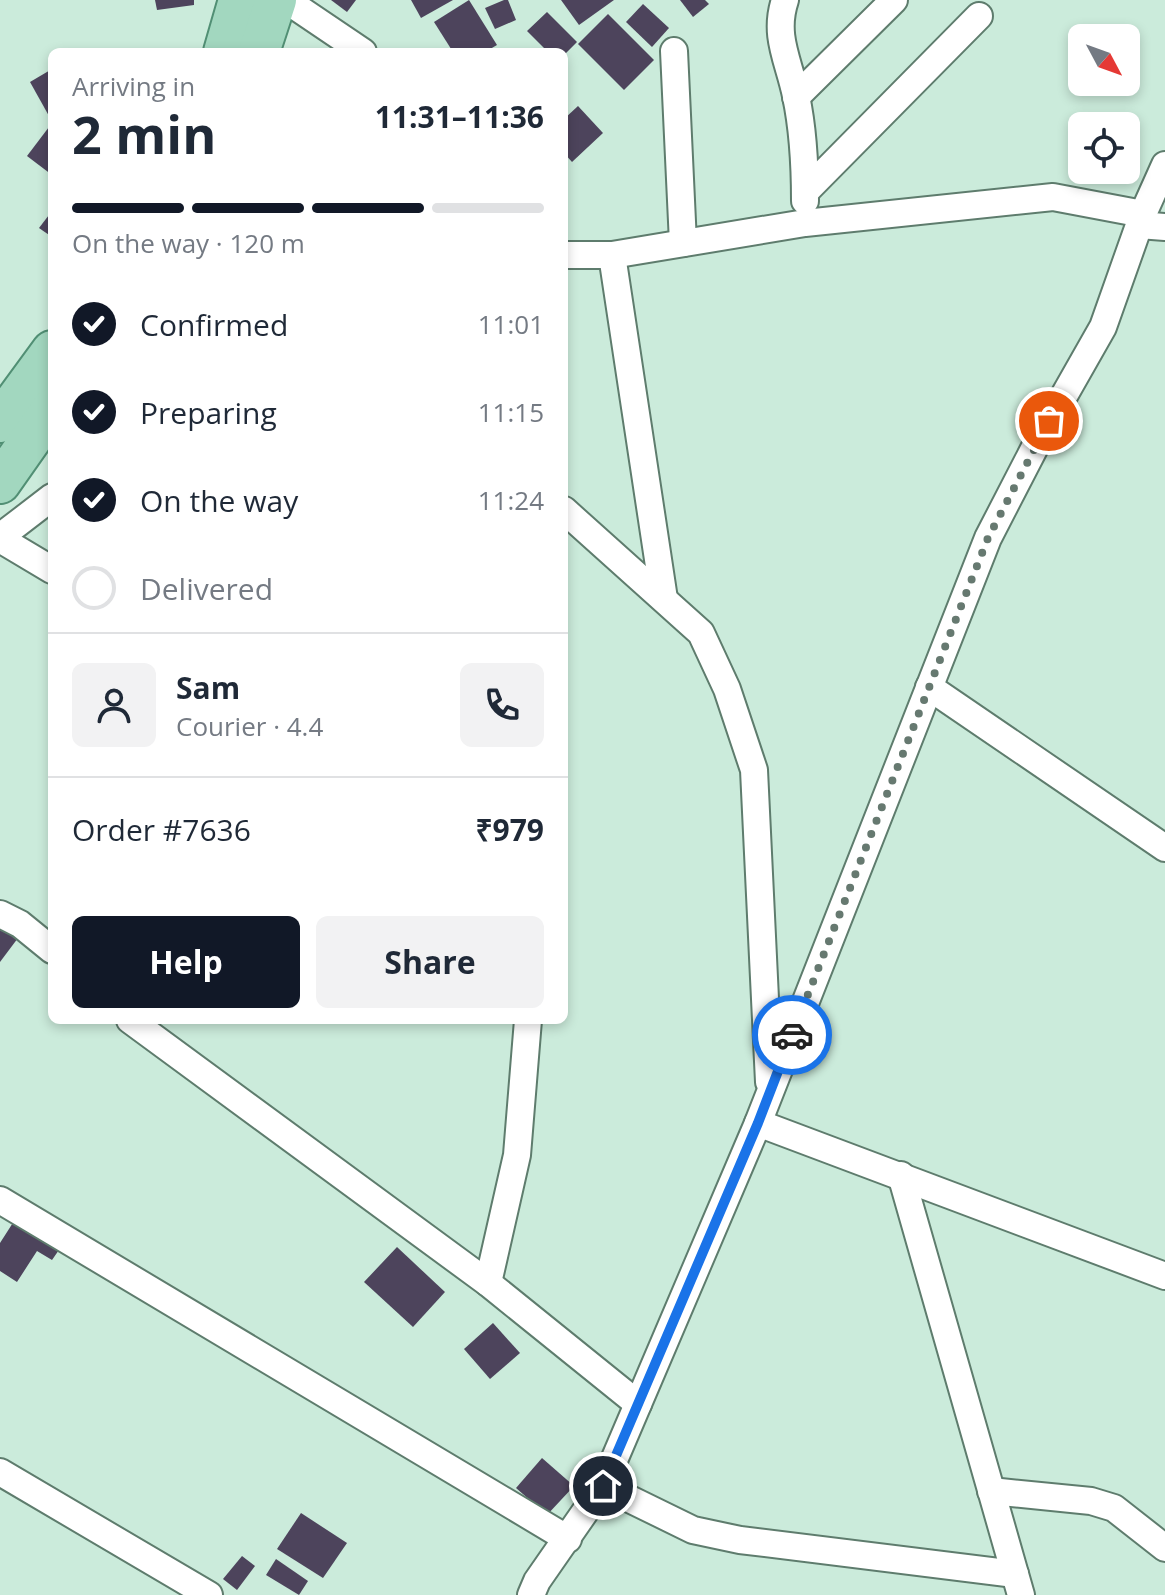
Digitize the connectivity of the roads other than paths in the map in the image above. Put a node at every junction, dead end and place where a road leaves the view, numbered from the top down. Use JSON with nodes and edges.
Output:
{"nodes":[{"id":1,"x":239,"y":0,"type":"edge"},
{"id":2,"x":276,"y":0,"type":"edge"},
{"id":3,"x":286,"y":0,"type":"edge"},
{"id":4,"x":785,"y":0,"type":"edge"},
{"id":5,"x":894,"y":0,"type":"edge"},
{"id":6,"x":979,"y":16,"type":"dead end"},
{"id":7,"x":225,"y":48,"type":"edge"},
{"id":8,"x":260,"y":48,"type":"edge"},
{"id":9,"x":357,"y":48,"type":"edge"},
{"id":10,"x":674,"y":51,"type":"dead end"},
{"id":11,"x":796,"y":97,"type":"junction"},
{"id":12,"x":1165,"y":165,"type":"edge"},
{"id":13,"x":805,"y":192,"type":"junction"},
{"id":14,"x":1149,"y":222,"type":"edge"},
{"id":15,"x":805,"y":223,"type":"junction"},
{"id":16,"x":683,"y":243,"type":"junction"},
{"id":17,"x":568,"y":255,"type":"edge"},
{"id":18,"x":612,"y":255,"type":"junction"},
{"id":19,"x":48,"y":356,"type":"edge"},
{"id":20,"x":48,"y":415,"type":"edge"},
{"id":21,"x":0,"y":422,"type":"edge"},
{"id":22,"x":0,"y":483,"type":"edge"},
{"id":23,"x":48,"y":500,"type":"edge"},
{"id":24,"x":568,"y":514,"type":"edge"},
{"id":25,"x":0,"y":538,"type":"edge"},
{"id":26,"x":48,"y":568,"type":"edge"},
{"id":27,"x":664,"y":599,"type":"junction"},
{"id":28,"x":929,"y":687,"type":"junction"},
{"id":29,"x":1165,"y":848,"type":"edge"},
{"id":30,"x":0,"y":914,"type":"edge"},
{"id":31,"x":48,"y":947,"type":"edge"},
{"id":32,"x":135,"y":1024,"type":"edge"},
{"id":33,"x":528,"y":1024,"type":"edge"},
{"id":34,"x":770,"y":1092,"type":"junction"},
{"id":35,"x":758,"y":1123,"type":"junction"},
{"id":36,"x":901,"y":1175,"type":"junction"},
{"id":37,"x":0,"y":1200,"type":"edge"},
{"id":38,"x":1165,"y":1276,"type":"edge"},
{"id":39,"x":488,"y":1283,"type":"junction"},
{"id":40,"x":638,"y":1404,"type":"junction"},
{"id":41,"x":0,"y":1472,"type":"edge"},
{"id":42,"x":603,"y":1486,"type":"junction"},
{"id":43,"x":991,"y":1491,"type":"junction"},
{"id":44,"x":568,"y":1539,"type":"junction"},
{"id":45,"x":1165,"y":1548,"type":"edge"},
{"id":46,"x":1018,"y":1584,"type":"edge"},
{"id":47,"x":537,"y":1590,"type":"edge"},
{"id":48,"x":209,"y":1595,"type":"edge"}],
"edges":[{"from":1,"to":7,"type":"main road"},
{"from":2,"to":8,"type":"main road"},
{"from":3,"to":9,"type":"street"},
{"from":4,"to":11,"type":"street"},
{"from":5,"to":11,"type":"street"},
{"from":6,"to":13,"type":"street"},
{"from":10,"to":16,"type":"street"},
{"from":11,"to":13,"type":"street"},
{"from":12,"to":14,"type":"street"},
{"from":13,"to":15,"type":"street"},
{"from":14,"to":15,"type":"street"},
{"from":14,"to":28,"type":"street"},
{"from":15,"to":16,"type":"street"},
{"from":16,"to":18,"type":"street"},
{"from":17,"to":18,"type":"street"},
{"from":18,"to":27,"type":"street"},
{"from":19,"to":21,"type":"main road"},
{"from":20,"to":22,"type":"main road"},
{"from":23,"to":25,"type":"street"},
{"from":24,"to":27,"type":"street"},
{"from":25,"to":26,"type":"street"},
{"from":27,"to":34,"type":"street"},
{"from":28,"to":29,"type":"street"},
{"from":28,"to":34,"type":"street"},
{"from":30,"to":31,"type":"street"},
{"from":32,"to":39,"type":"street"},
{"from":33,"to":39,"type":"street"},
{"from":34,"to":35,"type":"street"},
{"from":35,"to":36,"type":"street"},
{"from":35,"to":40,"type":"street"},
{"from":36,"to":38,"type":"street"},
{"from":36,"to":43,"type":"street"},
{"from":37,"to":44,"type":"street"},
{"from":39,"to":40,"type":"street"},
{"from":40,"to":42,"type":"street"},
{"from":41,"to":48,"type":"street"},
{"from":42,"to":44,"type":"street"},
{"from":42,"to":46,"type":"street"},
{"from":43,"to":45,"type":"street"},
{"from":43,"to":46,"type":"street"},
{"from":44,"to":47,"type":"street"}]}
